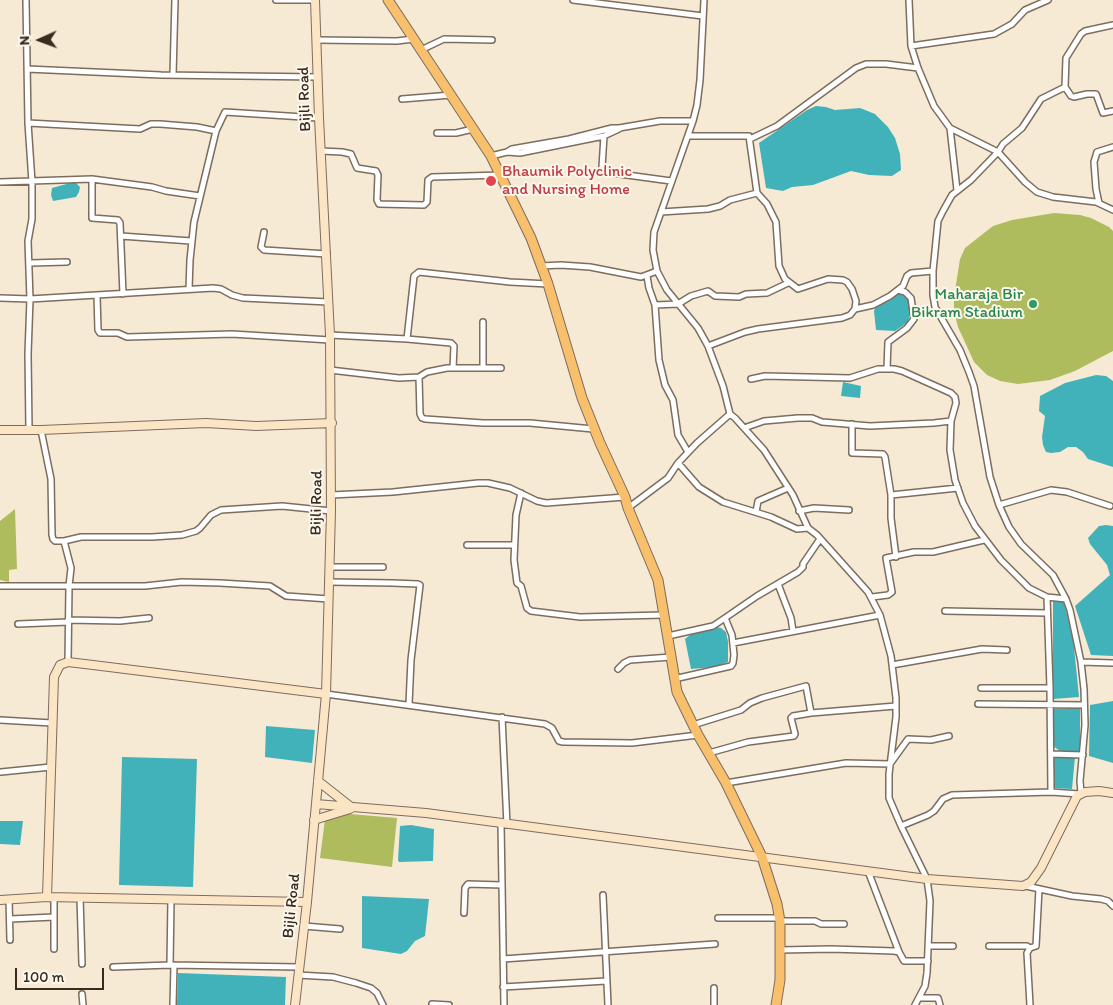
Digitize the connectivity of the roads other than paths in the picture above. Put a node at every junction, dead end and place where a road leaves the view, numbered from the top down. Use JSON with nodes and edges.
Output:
{"nodes":[{"id":1,"x":26,"y":0,"type":"edge"},
{"id":2,"x":175,"y":0,"type":"edge"},
{"id":3,"x":276,"y":0,"type":"edge"},
{"id":4,"x":315,"y":0,"type":"edge"},
{"id":5,"x":388,"y":0,"type":"edge"},
{"id":6,"x":573,"y":0,"type":"edge"},
{"id":7,"x":704,"y":0,"type":"edge"},
{"id":8,"x":909,"y":0,"type":"edge"},
{"id":9,"x":1048,"y":0,"type":"edge"},
{"id":10,"x":703,"y":16,"type":"junction"},
{"id":11,"x":1113,"y":25,"type":"edge"},
{"id":12,"x":414,"y":38,"type":"junction"},
{"id":13,"x":317,"y":40,"type":"junction"},
{"id":14,"x":492,"y":40,"type":"dead end"},
{"id":15,"x":911,"y":46,"type":"junction"},
{"id":16,"x":421,"y":50,"type":"junction"},
{"id":17,"x":27,"y":68,"type":"junction"},
{"id":18,"x":918,"y":68,"type":"junction"},
{"id":19,"x":173,"y":75,"type":"junction"},
{"id":20,"x":318,"y":77,"type":"junction"},
{"id":21,"x":1065,"y":87,"type":"junction"},
{"id":22,"x":451,"y":95,"type":"junction"},
{"id":23,"x":402,"y":99,"type":"dead end"},
{"id":24,"x":1113,"y":111,"type":"edge"},
{"id":25,"x":319,"y":118,"type":"junction"},
{"id":26,"x":693,"y":120,"type":"junction"},
{"id":27,"x":28,"y":123,"type":"junction"},
{"id":28,"x":619,"y":128,"type":"junction"},
{"id":29,"x":950,"y":128,"type":"junction"},
{"id":30,"x":473,"y":129,"type":"junction"},
{"id":31,"x":216,"y":130,"type":"junction"},
{"id":32,"x":437,"y":133,"type":"dead end"},
{"id":33,"x":604,"y":136,"type":"junction"},
{"id":34,"x":689,"y":136,"type":"junction"},
{"id":35,"x":750,"y":139,"type":"junction"},
{"id":36,"x":1113,"y":147,"type":"edge"},
{"id":37,"x":321,"y":151,"type":"junction"},
{"id":38,"x":507,"y":152,"type":"junction"},
{"id":39,"x":998,"y":152,"type":"junction"},
{"id":40,"x":491,"y":156,"type":"junction"},
{"id":41,"x":502,"y":175,"type":"junction"},
{"id":42,"x":92,"y":179,"type":"junction"},
{"id":43,"x":671,"y":181,"type":"junction"},
{"id":44,"x":0,"y":182,"type":"edge"},
{"id":45,"x":32,"y":182,"type":"junction"},
{"id":46,"x":958,"y":190,"type":"junction"},
{"id":47,"x":757,"y":193,"type":"junction"},
{"id":48,"x":200,"y":196,"type":"junction"},
{"id":49,"x":1099,"y":203,"type":"junction"},
{"id":50,"x":1113,"y":210,"type":"edge"},
{"id":51,"x":661,"y":212,"type":"junction"},
{"id":52,"x":264,"y":232,"type":"dead end"},
{"id":53,"x":121,"y":236,"type":"junction"},
{"id":54,"x":192,"y":241,"type":"junction"},
{"id":55,"x":327,"y":254,"type":"junction"},
{"id":56,"x":67,"y":262,"type":"dead end"},
{"id":57,"x":30,"y":263,"type":"junction"},
{"id":58,"x":541,"y":266,"type":"junction"},
{"id":59,"x":657,"y":271,"type":"junction"},
{"id":60,"x":933,"y":271,"type":"junction"},
{"id":61,"x":647,"y":276,"type":"junction"},
{"id":62,"x":788,"y":283,"type":"junction"},
{"id":63,"x":548,"y":284,"type":"junction"},
{"id":64,"x":189,"y":289,"type":"junction"},
{"id":65,"x":898,"y":290,"type":"junction"},
{"id":66,"x":123,"y":294,"type":"junction"},
{"id":67,"x":97,"y":295,"type":"junction"},
{"id":68,"x":0,"y":298,"type":"edge"},
{"id":69,"x":30,"y":299,"type":"junction"},
{"id":70,"x":329,"y":302,"type":"junction"},
{"id":71,"x":678,"y":304,"type":"junction"},
{"id":72,"x":655,"y":306,"type":"junction"},
{"id":73,"x":855,"y":309,"type":"junction"},
{"id":74,"x":483,"y":322,"type":"dead end"},
{"id":75,"x":330,"y":337,"type":"junction"},
{"id":76,"x":407,"y":339,"type":"junction"},
{"id":77,"x":708,"y":346,"type":"junction"},
{"id":78,"x":453,"y":368,"type":"junction"},
{"id":79,"x":483,"y":368,"type":"junction"},
{"id":80,"x":501,"y":368,"type":"dead end"},
{"id":81,"x":887,"y":369,"type":"junction"},
{"id":82,"x":330,"y":370,"type":"junction"},
{"id":83,"x":419,"y":377,"type":"junction"},
{"id":84,"x":751,"y":379,"type":"dead end"},
{"id":85,"x":730,"y":414,"type":"junction"},
{"id":86,"x":951,"y":421,"type":"junction"},
{"id":87,"x":332,"y":423,"type":"junction"},
{"id":88,"x":852,"y":424,"type":"junction"},
{"id":89,"x":594,"y":428,"type":"junction"},
{"id":90,"x":744,"y":428,"type":"junction"},
{"id":91,"x":0,"y":430,"type":"edge"},
{"id":92,"x":29,"y":430,"type":"junction"},
{"id":93,"x":40,"y":430,"type":"junction"},
{"id":94,"x":688,"y":452,"type":"junction"},
{"id":95,"x":678,"y":463,"type":"junction"},
{"id":96,"x":788,"y":488,"type":"junction"},
{"id":97,"x":958,"y":488,"type":"junction"},
{"id":98,"x":521,"y":493,"type":"junction"},
{"id":99,"x":332,"y":495,"type":"junction"},
{"id":100,"x":890,"y":495,"type":"junction"},
{"id":101,"x":625,"y":497,"type":"junction"},
{"id":102,"x":999,"y":505,"type":"junction"},
{"id":103,"x":1110,"y":506,"type":"dead end"},
{"id":104,"x":628,"y":508,"type":"junction"},
{"id":105,"x":849,"y":510,"type":"dead end"},
{"id":106,"x":332,"y":511,"type":"junction"},
{"id":107,"x":799,"y":511,"type":"junction"},
{"id":108,"x":756,"y":512,"type":"junction"},
{"id":109,"x":808,"y":528,"type":"junction"},
{"id":110,"x":820,"y":538,"type":"junction"},
{"id":111,"x":984,"y":540,"type":"junction"},
{"id":112,"x":64,"y":541,"type":"junction"},
{"id":113,"x":467,"y":545,"type":"dead end"},
{"id":114,"x":514,"y":545,"type":"junction"},
{"id":115,"x":896,"y":557,"type":"junction"},
{"id":116,"x":330,"y":567,"type":"junction"},
{"id":117,"x":383,"y":567,"type":"dead end"},
{"id":118,"x":330,"y":582,"type":"junction"},
{"id":119,"x":778,"y":584,"type":"junction"},
{"id":120,"x":0,"y":586,"type":"edge"},
{"id":121,"x":68,"y":586,"type":"junction"},
{"id":122,"x":872,"y":597,"type":"junction"},
{"id":123,"x":1047,"y":597,"type":"junction"},
{"id":124,"x":1066,"y":598,"type":"junction"},
{"id":125,"x":329,"y":599,"type":"junction"},
{"id":126,"x":945,"y":611,"type":"dead end"},
{"id":127,"x":1048,"y":613,"type":"junction"},
{"id":128,"x":664,"y":615,"type":"junction"},
{"id":129,"x":880,"y":615,"type":"junction"},
{"id":130,"x":149,"y":618,"type":"dead end"},
{"id":131,"x":725,"y":618,"type":"junction"},
{"id":132,"x":68,"y":621,"type":"junction"},
{"id":133,"x":18,"y":624,"type":"dead end"},
{"id":134,"x":793,"y":631,"type":"junction"},
{"id":135,"x":668,"y":636,"type":"junction"},
{"id":136,"x":733,"y":643,"type":"junction"},
{"id":137,"x":1007,"y":650,"type":"dead end"},
{"id":138,"x":670,"y":657,"type":"junction"},
{"id":139,"x":68,"y":662,"type":"junction"},
{"id":140,"x":1081,"y":662,"type":"junction"},
{"id":141,"x":1113,"y":663,"type":"edge"},
{"id":142,"x":892,"y":665,"type":"junction"},
{"id":143,"x":618,"y":669,"type":"dead end"},
{"id":144,"x":674,"y":679,"type":"junction"},
{"id":145,"x":981,"y":688,"type":"dead end"},
{"id":146,"x":1050,"y":688,"type":"junction"},
{"id":147,"x":326,"y":694,"type":"junction"},
{"id":148,"x":410,"y":704,"type":"junction"},
{"id":149,"x":978,"y":704,"type":"dead end"},
{"id":150,"x":1050,"y":705,"type":"junction"},
{"id":151,"x":1084,"y":705,"type":"junction"},
{"id":152,"x":896,"y":706,"type":"junction"},
{"id":153,"x":811,"y":713,"type":"junction"},
{"id":154,"x":502,"y":717,"type":"junction"},
{"id":155,"x":0,"y":720,"type":"edge"},
{"id":156,"x":52,"y":723,"type":"junction"},
{"id":157,"x":693,"y":725,"type":"junction"},
{"id":158,"x":698,"y":735,"type":"junction"},
{"id":159,"x":949,"y":736,"type":"dead end"},
{"id":160,"x":709,"y":753,"type":"junction"},
{"id":161,"x":1053,"y":754,"type":"junction"},
{"id":162,"x":1083,"y":755,"type":"junction"},
{"id":163,"x":890,"y":764,"type":"junction"},
{"id":164,"x":51,"y":767,"type":"junction"},
{"id":165,"x":1,"y":772,"type":"edge"},
{"id":166,"x":318,"y":781,"type":"junction"},
{"id":167,"x":726,"y":783,"type":"junction"},
{"id":168,"x":1051,"y":792,"type":"junction"},
{"id":169,"x":1080,"y":793,"type":"junction"},
{"id":170,"x":1113,"y":793,"type":"edge"},
{"id":171,"x":316,"y":804,"type":"junction"},
{"id":172,"x":352,"y":808,"type":"junction"},
{"id":173,"x":314,"y":820,"type":"junction"},
{"id":174,"x":504,"y":824,"type":"junction"},
{"id":175,"x":900,"y":826,"type":"junction"},
{"id":176,"x":762,"y":857,"type":"junction"},
{"id":177,"x":868,"y":871,"type":"junction"},
{"id":178,"x":927,"y":879,"type":"junction"},
{"id":179,"x":502,"y":885,"type":"junction"},
{"id":180,"x":1026,"y":886,"type":"junction"},
{"id":181,"x":1039,"y":889,"type":"junction"},
{"id":182,"x":603,"y":895,"type":"dead end"},
{"id":183,"x":50,"y":897,"type":"junction"},
{"id":184,"x":80,"y":897,"type":"junction"},
{"id":185,"x":9,"y":899,"type":"junction"},
{"id":186,"x":171,"y":899,"type":"junction"},
{"id":187,"x":0,"y":900,"type":"edge"},
{"id":188,"x":307,"y":902,"type":"junction"},
{"id":189,"x":1110,"y":902,"type":"edge"},
{"id":190,"x":1113,"y":906,"type":"edge"},
{"id":191,"x":464,"y":913,"type":"dead end"},
{"id":192,"x":54,"y":917,"type":"junction"},
{"id":193,"x":718,"y":918,"type":"dead end"},
{"id":194,"x":10,"y":919,"type":"junction"},
{"id":195,"x":780,"y":919,"type":"junction"},
{"id":196,"x":844,"y":924,"type":"dead end"},
{"id":197,"x":304,"y":926,"type":"junction"},
{"id":198,"x":340,"y":929,"type":"dead end"},
{"id":199,"x":10,"y":940,"type":"dead end"},
{"id":200,"x":715,"y":944,"type":"dead end"},
{"id":201,"x":928,"y":946,"type":"junction"},
{"id":202,"x":953,"y":946,"type":"dead end"},
{"id":203,"x":989,"y":946,"type":"dead end"},
{"id":204,"x":1030,"y":948,"type":"junction"},
{"id":205,"x":54,"y":949,"type":"dead end"},
{"id":206,"x":780,"y":950,"type":"junction"},
{"id":207,"x":605,"y":951,"type":"junction"},
{"id":208,"x":899,"y":952,"type":"junction"},
{"id":209,"x":503,"y":959,"type":"junction"},
{"id":210,"x":928,"y":961,"type":"junction"},
{"id":211,"x":82,"y":964,"type":"dead end"},
{"id":212,"x":172,"y":965,"type":"junction"},
{"id":213,"x":113,"y":967,"type":"dead end"},
{"id":214,"x":298,"y":971,"type":"junction"},
{"id":215,"x":606,"y":981,"type":"junction"},
{"id":216,"x":503,"y":986,"type":"junction"},
{"id":217,"x":714,"y":988,"type":"dead end"},
{"id":218,"x":82,"y":994,"type":"dead end"},
{"id":219,"x":920,"y":998,"type":"junction"},
{"id":220,"x":432,"y":1004,"type":"dead end"},
{"id":221,"x":83,"y":1005,"type":"edge"},
{"id":222,"x":173,"y":1005,"type":"edge"},
{"id":223,"x":295,"y":1005,"type":"edge"},
{"id":224,"x":383,"y":1005,"type":"edge"},
{"id":225,"x":449,"y":1005,"type":"edge"},
{"id":226,"x":504,"y":1005,"type":"edge"},
{"id":227,"x":608,"y":1005,"type":"edge"},
{"id":228,"x":714,"y":1005,"type":"edge"},
{"id":229,"x":776,"y":1005,"type":"edge"},
{"id":230,"x":915,"y":1005,"type":"edge"},
{"id":231,"x":940,"y":1005,"type":"edge"},
{"id":232,"x":1030,"y":1005,"type":"edge"}],
"edges":[{"from":1,"to":17,"type":"street"},
{"from":2,"to":19,"type":"street"},
{"from":3,"to":4,"type":"street"},
{"from":4,"to":13,"type":"street","name":"Bijli Road"},
{"from":5,"to":12,"type":"main road"},
{"from":6,"to":10,"type":"street"},
{"from":7,"to":10,"type":"street"},
{"from":8,"to":15,"type":"street"},
{"from":9,"to":15,"type":"street"},
{"from":10,"to":26,"type":"street"},
{"from":11,"to":21,"type":"street"},
{"from":12,"to":13,"type":"street"},
{"from":12,"to":16,"type":"main road"},
{"from":13,"to":20,"type":"street","name":"Bijli Road"},
{"from":14,"to":16,"type":"street"},
{"from":15,"to":18,"type":"street"},
{"from":16,"to":22,"type":"main road"},
{"from":17,"to":19,"type":"street"},
{"from":17,"to":27,"type":"street"},
{"from":18,"to":29,"type":"street"},
{"from":18,"to":35,"type":"street"},
{"from":19,"to":20,"type":"street"},
{"from":20,"to":25,"type":"street","name":"Bijli Road"},
{"from":21,"to":24,"type":"street"},
{"from":21,"to":39,"type":"street"},
{"from":22,"to":23,"type":"street"},
{"from":22,"to":30,"type":"main road"},
{"from":25,"to":31,"type":"street"},
{"from":25,"to":37,"type":"street","name":"Bijli Road"},
{"from":26,"to":28,"type":"street"},
{"from":26,"to":34,"type":"street"},
{"from":27,"to":31,"type":"street"},
{"from":27,"to":45,"type":"street"},
{"from":28,"to":33,"type":"street"},
{"from":28,"to":38,"type":"street"},
{"from":29,"to":39,"type":"street"},
{"from":29,"to":46,"type":"street"},
{"from":30,"to":32,"type":"street"},
{"from":30,"to":40,"type":"main road"},
{"from":31,"to":48,"type":"street"},
{"from":33,"to":38,"type":"street"},
{"from":33,"to":43,"type":"street"},
{"from":34,"to":35,"type":"street"},
{"from":34,"to":43,"type":"street"},
{"from":35,"to":47,"type":"street"},
{"from":36,"to":49,"type":"street"},
{"from":37,"to":41,"type":"street"},
{"from":37,"to":55,"type":"street","name":"Bijli Road"},
{"from":38,"to":40,"type":"street"},
{"from":39,"to":46,"type":"street"},
{"from":39,"to":49,"type":"street"},
{"from":40,"to":41,"type":"main road"},
{"from":41,"to":58,"type":"main road"},
{"from":42,"to":45,"type":"street"},
{"from":42,"to":48,"type":"street"},
{"from":42,"to":53,"type":"street"},
{"from":43,"to":51,"type":"street"},
{"from":44,"to":45,"type":"street"},
{"from":45,"to":57,"type":"street"},
{"from":46,"to":60,"type":"street"},
{"from":47,"to":51,"type":"street"},
{"from":47,"to":62,"type":"street"},
{"from":48,"to":54,"type":"street"},
{"from":49,"to":50,"type":"street"},
{"from":51,"to":59,"type":"street"},
{"from":52,"to":55,"type":"street"},
{"from":53,"to":54,"type":"street"},
{"from":53,"to":66,"type":"street"},
{"from":54,"to":64,"type":"street"},
{"from":55,"to":70,"type":"street","name":"Bijli Road"},
{"from":56,"to":57,"type":"street"},
{"from":57,"to":69,"type":"street"},
{"from":58,"to":61,"type":"street"},
{"from":58,"to":63,"type":"main road"},
{"from":59,"to":61,"type":"street"},
{"from":59,"to":71,"type":"street"},
{"from":60,"to":65,"type":"street"},
{"from":60,"to":102,"type":"street"},
{"from":61,"to":72,"type":"street"},
{"from":62,"to":71,"type":"street"},
{"from":62,"to":73,"type":"street"},
{"from":63,"to":76,"type":"street"},
{"from":63,"to":89,"type":"main road"},
{"from":64,"to":66,"type":"street"},
{"from":64,"to":70,"type":"street"},
{"from":65,"to":73,"type":"street"},
{"from":65,"to":81,"type":"street"},
{"from":66,"to":67,"type":"street"},
{"from":67,"to":69,"type":"street"},
{"from":67,"to":75,"type":"street"},
{"from":68,"to":69,"type":"street"},
{"from":69,"to":92,"type":"street"},
{"from":70,"to":75,"type":"street","name":"Bijli Road"},
{"from":71,"to":72,"type":"street"},
{"from":71,"to":77,"type":"street"},
{"from":72,"to":94,"type":"street"},
{"from":73,"to":77,"type":"street"},
{"from":74,"to":79,"type":"street"},
{"from":75,"to":76,"type":"street"},
{"from":75,"to":82,"type":"street","name":"Bijli Road"},
{"from":76,"to":78,"type":"street"},
{"from":77,"to":85,"type":"street"},
{"from":78,"to":79,"type":"street"},
{"from":78,"to":83,"type":"street"},
{"from":79,"to":80,"type":"street"},
{"from":81,"to":84,"type":"street"},
{"from":81,"to":86,"type":"street"},
{"from":82,"to":83,"type":"street"},
{"from":82,"to":87,"type":"street","name":"Bijli Road"},
{"from":83,"to":89,"type":"street"},
{"from":85,"to":90,"type":"street"},
{"from":85,"to":94,"type":"street"},
{"from":86,"to":88,"type":"street"},
{"from":86,"to":97,"type":"street"},
{"from":87,"to":93,"type":"street"},
{"from":87,"to":99,"type":"street","name":"Bijli Road"},
{"from":88,"to":90,"type":"street"},
{"from":88,"to":100,"type":"street"},
{"from":89,"to":101,"type":"main road"},
{"from":90,"to":96,"type":"street"},
{"from":91,"to":92,"type":"street"},
{"from":92,"to":93,"type":"street"},
{"from":93,"to":112,"type":"street"},
{"from":94,"to":95,"type":"street"},
{"from":95,"to":104,"type":"street"},
{"from":95,"to":108,"type":"street"},
{"from":96,"to":107,"type":"street"},
{"from":96,"to":108,"type":"street"},
{"from":97,"to":100,"type":"street"},
{"from":97,"to":111,"type":"street"},
{"from":98,"to":99,"type":"street"},
{"from":98,"to":101,"type":"street"},
{"from":98,"to":114,"type":"street"},
{"from":99,"to":106,"type":"street","name":"Bijli Road"},
{"from":100,"to":115,"type":"street"},
{"from":101,"to":104,"type":"main road"},
{"from":102,"to":103,"type":"street"},
{"from":102,"to":124,"type":"street"},
{"from":104,"to":128,"type":"main road"},
{"from":105,"to":107,"type":"street"},
{"from":106,"to":112,"type":"street"},
{"from":106,"to":116,"type":"street","name":"Bijli Road"},
{"from":107,"to":109,"type":"street"},
{"from":108,"to":109,"type":"street"},
{"from":109,"to":110,"type":"street"},
{"from":110,"to":119,"type":"street"},
{"from":110,"to":122,"type":"street"},
{"from":111,"to":115,"type":"street"},
{"from":111,"to":123,"type":"street"},
{"from":112,"to":121,"type":"street"},
{"from":113,"to":114,"type":"street"},
{"from":114,"to":128,"type":"street"},
{"from":115,"to":122,"type":"street"},
{"from":116,"to":117,"type":"street"},
{"from":116,"to":118,"type":"street","name":"Bijli Road"},
{"from":118,"to":125,"type":"street","name":"Bijli Road"},
{"from":118,"to":148,"type":"street"},
{"from":119,"to":131,"type":"street"},
{"from":119,"to":134,"type":"street"},
{"from":120,"to":121,"type":"street"},
{"from":121,"to":125,"type":"street"},
{"from":121,"to":132,"type":"street"},
{"from":122,"to":129,"type":"street"},
{"from":123,"to":124,"type":"street"},
{"from":123,"to":127,"type":"street"},
{"from":124,"to":140,"type":"street"},
{"from":125,"to":147,"type":"street","name":"Bijli Road"},
{"from":126,"to":127,"type":"street"},
{"from":127,"to":146,"type":"street"},
{"from":128,"to":135,"type":"main road"},
{"from":129,"to":134,"type":"street"},
{"from":129,"to":142,"type":"street"},
{"from":130,"to":132,"type":"street"},
{"from":131,"to":135,"type":"street"},
{"from":131,"to":136,"type":"street"},
{"from":132,"to":133,"type":"street"},
{"from":132,"to":139,"type":"street"},
{"from":134,"to":136,"type":"street"},
{"from":135,"to":138,"type":"main road"},
{"from":136,"to":144,"type":"street"},
{"from":137,"to":142,"type":"street"},
{"from":138,"to":143,"type":"street"},
{"from":138,"to":144,"type":"main road"},
{"from":139,"to":147,"type":"street"},
{"from":139,"to":156,"type":"street"},
{"from":140,"to":141,"type":"street"},
{"from":140,"to":151,"type":"street"},
{"from":142,"to":152,"type":"street"},
{"from":144,"to":157,"type":"main road"},
{"from":145,"to":146,"type":"street"},
{"from":146,"to":150,"type":"street"},
{"from":147,"to":148,"type":"street"},
{"from":147,"to":166,"type":"street","name":"Bijli Road"},
{"from":148,"to":154,"type":"street"},
{"from":149,"to":150,"type":"street"},
{"from":150,"to":151,"type":"street"},
{"from":150,"to":161,"type":"street"},
{"from":151,"to":162,"type":"street"},
{"from":152,"to":153,"type":"street"},
{"from":152,"to":163,"type":"street"},
{"from":153,"to":157,"type":"street"},
{"from":153,"to":160,"type":"street"},
{"from":154,"to":158,"type":"street"},
{"from":154,"to":174,"type":"street"},
{"from":155,"to":156,"type":"street"},
{"from":156,"to":164,"type":"street"},
{"from":157,"to":158,"type":"main road"},
{"from":158,"to":160,"type":"main road"},
{"from":159,"to":163,"type":"street"},
{"from":160,"to":167,"type":"main road"},
{"from":161,"to":162,"type":"street"},
{"from":161,"to":168,"type":"street"},
{"from":162,"to":169,"type":"street"},
{"from":163,"to":167,"type":"street"},
{"from":163,"to":175,"type":"street"},
{"from":164,"to":165,"type":"street"},
{"from":164,"to":183,"type":"street"},
{"from":166,"to":171,"type":"street","name":"Bijli Road"},
{"from":166,"to":172,"type":"street"},
{"from":167,"to":176,"type":"main road"},
{"from":168,"to":169,"type":"street"},
{"from":168,"to":175,"type":"street"},
{"from":169,"to":170,"type":"street"},
{"from":169,"to":180,"type":"street"},
{"from":171,"to":172,"type":"street"},
{"from":171,"to":173,"type":"street","name":"Bijli Road"},
{"from":172,"to":173,"type":"street"},
{"from":172,"to":174,"type":"street"},
{"from":173,"to":188,"type":"street","name":"Bijli Road"},
{"from":174,"to":176,"type":"street"},
{"from":174,"to":179,"type":"street"},
{"from":175,"to":178,"type":"street"},
{"from":176,"to":177,"type":"street"},
{"from":176,"to":195,"type":"main road"},
{"from":177,"to":178,"type":"street"},
{"from":177,"to":208,"type":"street"},
{"from":178,"to":180,"type":"street"},
{"from":178,"to":201,"type":"street"},
{"from":179,"to":191,"type":"street"},
{"from":179,"to":209,"type":"street"},
{"from":180,"to":181,"type":"street"},
{"from":181,"to":189,"type":"street"},
{"from":181,"to":204,"type":"street"},
{"from":182,"to":207,"type":"street"},
{"from":183,"to":184,"type":"street"},
{"from":183,"to":185,"type":"street"},
{"from":183,"to":192,"type":"street"},
{"from":184,"to":186,"type":"street"},
{"from":184,"to":211,"type":"street"},
{"from":185,"to":187,"type":"street"},
{"from":185,"to":194,"type":"street"},
{"from":186,"to":188,"type":"street"},
{"from":186,"to":212,"type":"street"},
{"from":188,"to":197,"type":"street","name":"Bijli Road"},
{"from":189,"to":190,"type":"street"},
{"from":192,"to":194,"type":"street"},
{"from":192,"to":205,"type":"street"},
{"from":193,"to":195,"type":"street"},
{"from":194,"to":199,"type":"street"},
{"from":195,"to":196,"type":"street"},
{"from":195,"to":206,"type":"main road"},
{"from":197,"to":198,"type":"street"},
{"from":197,"to":214,"type":"street","name":"Bijli Road"},
{"from":200,"to":207,"type":"street"},
{"from":201,"to":202,"type":"street"},
{"from":201,"to":210,"type":"street"},
{"from":203,"to":204,"type":"street"},
{"from":204,"to":232,"type":"street"},
{"from":206,"to":208,"type":"street"},
{"from":206,"to":229,"type":"main road"},
{"from":207,"to":209,"type":"street"},
{"from":207,"to":215,"type":"street"},
{"from":208,"to":210,"type":"street"},
{"from":209,"to":216,"type":"street"},
{"from":210,"to":219,"type":"street"},
{"from":212,"to":213,"type":"street"},
{"from":212,"to":214,"type":"street"},
{"from":212,"to":222,"type":"street"},
{"from":214,"to":223,"type":"street","name":"Bijli Road"},
{"from":214,"to":224,"type":"street"},
{"from":215,"to":216,"type":"street"},
{"from":215,"to":227,"type":"street"},
{"from":216,"to":226,"type":"street"},
{"from":217,"to":228,"type":"street"},
{"from":218,"to":221,"type":"street"},
{"from":219,"to":230,"type":"street"},
{"from":219,"to":231,"type":"street"},
{"from":220,"to":225,"type":"street"}]}
